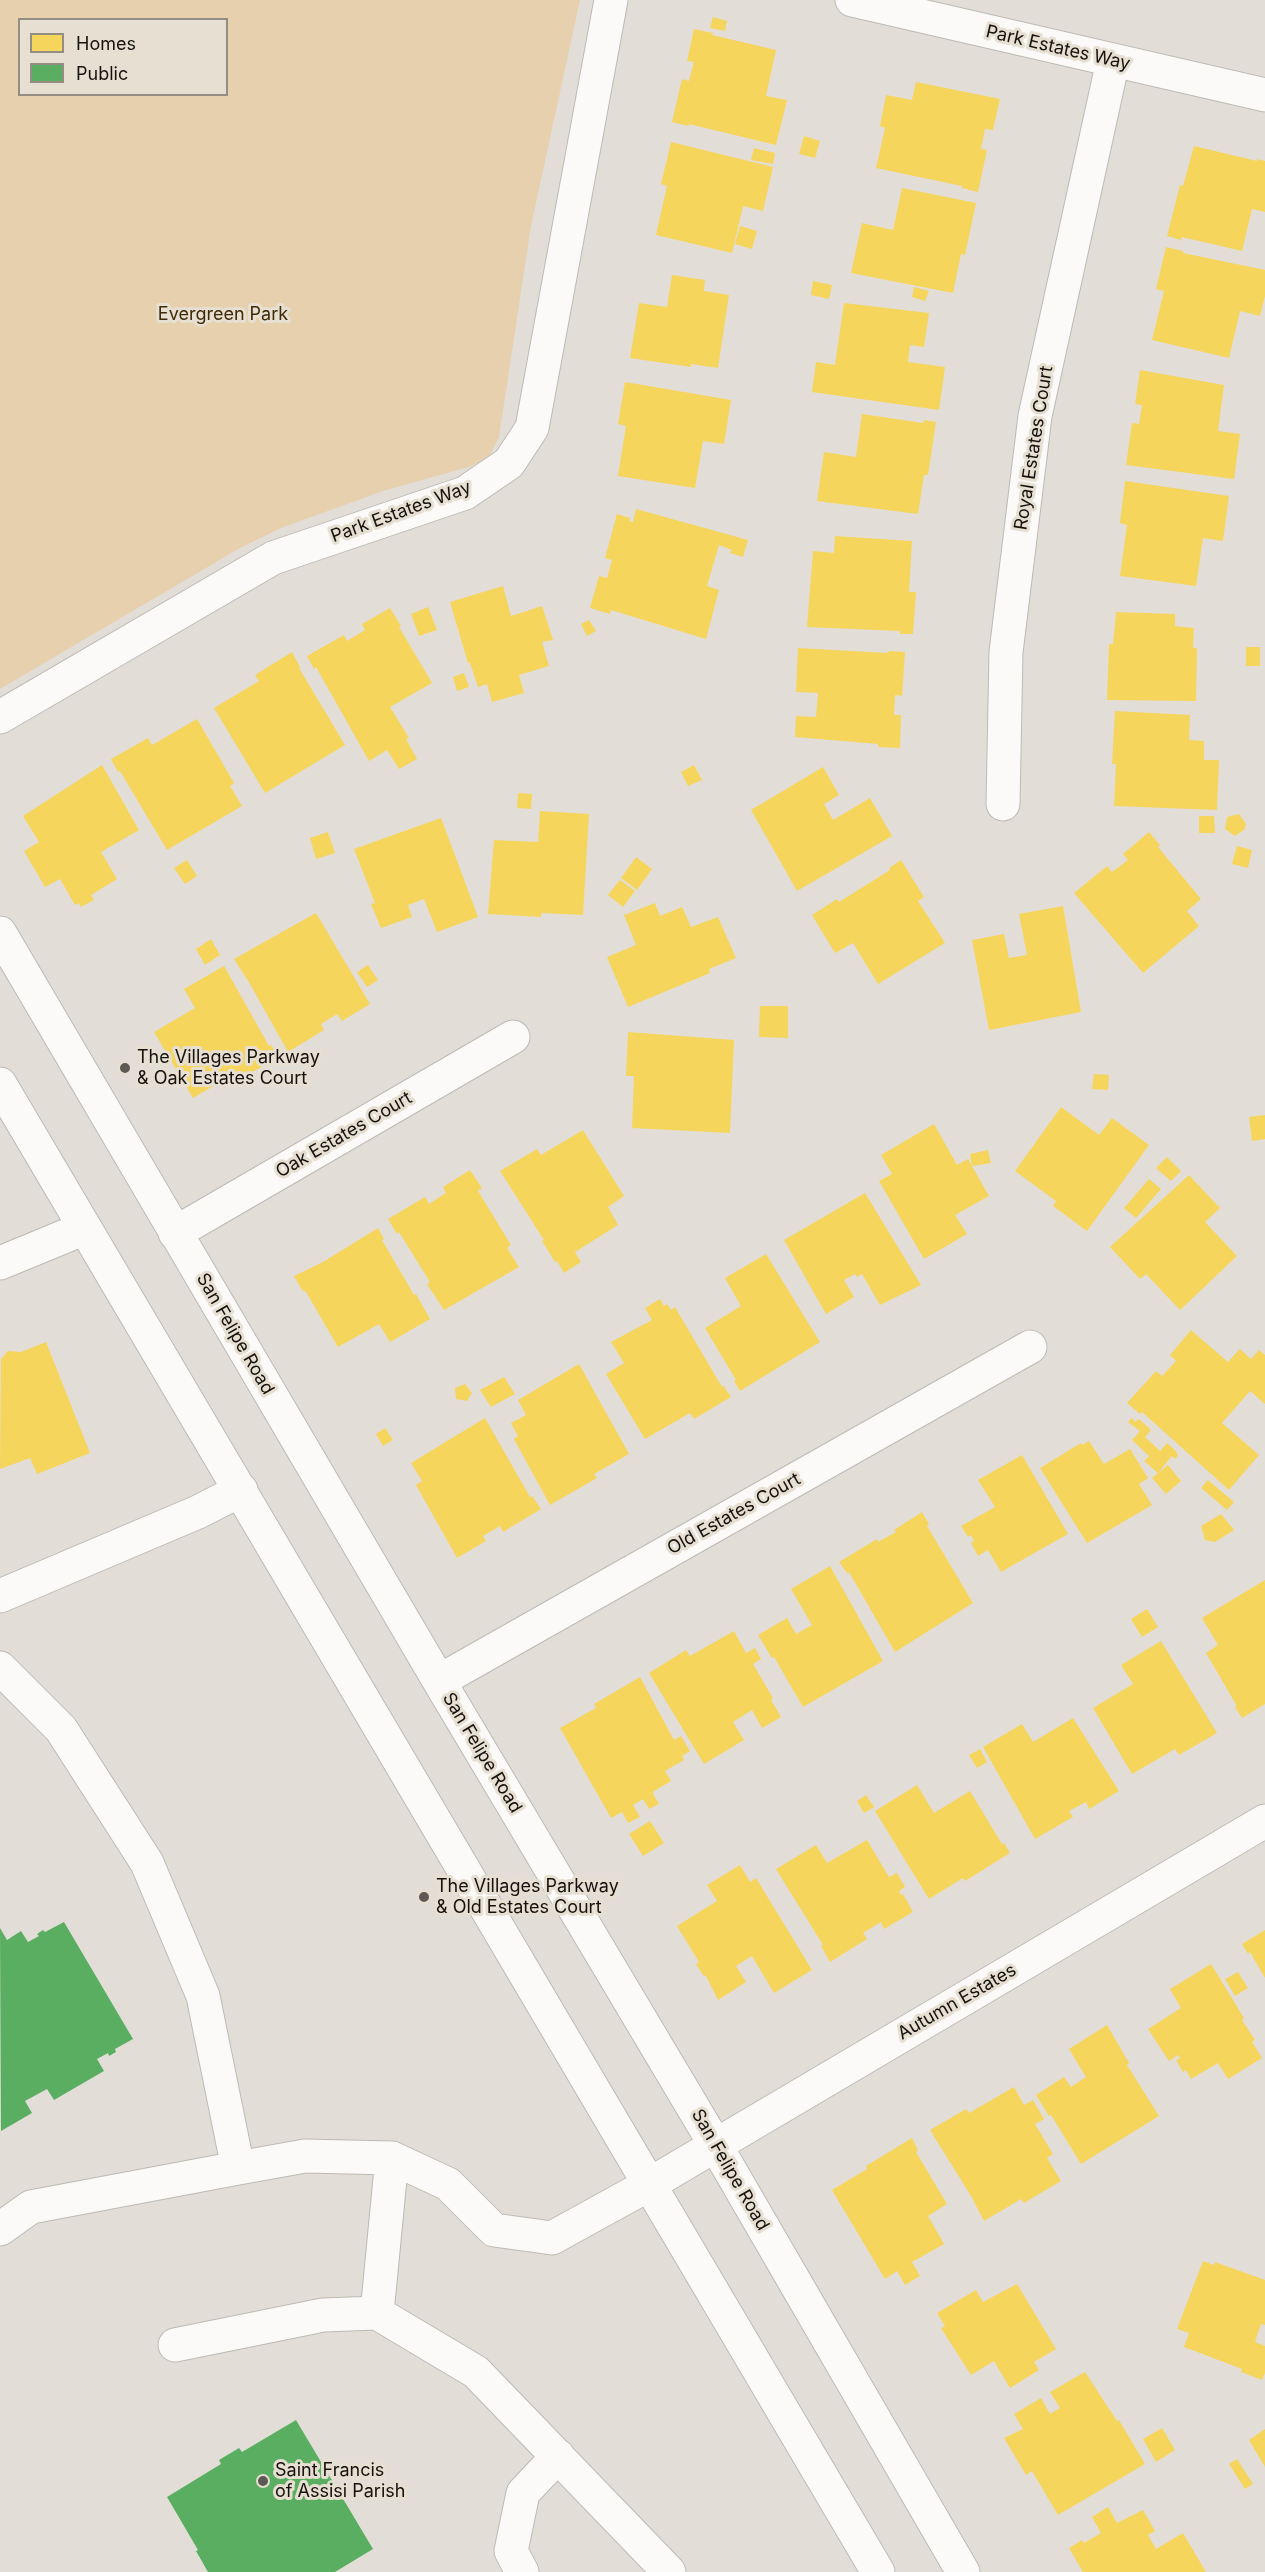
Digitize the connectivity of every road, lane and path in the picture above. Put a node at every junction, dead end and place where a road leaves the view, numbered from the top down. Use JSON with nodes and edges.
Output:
{"nodes":[{"id":1,"x":611,"y":0,"type":"edge"},
{"id":2,"x":852,"y":0,"type":"edge"},
{"id":3,"x":1113,"y":61,"type":"junction"},
{"id":4,"x":1265,"y":95,"type":"edge"},
{"id":5,"x":0,"y":717,"type":"edge"},
{"id":6,"x":1003,"y":804,"type":"dead end"},
{"id":7,"x":0,"y":933,"type":"edge"},
{"id":8,"x":513,"y":1037,"type":"dead end"},
{"id":9,"x":0,"y":1084,"type":"edge"},
{"id":10,"x":85,"y":1228,"type":"junction"},
{"id":11,"x":175,"y":1233,"type":"junction"},
{"id":12,"x":0,"y":1263,"type":"edge"},
{"id":13,"x":1030,"y":1347,"type":"dead end"},
{"id":14,"x":241,"y":1490,"type":"junction"},
{"id":15,"x":0,"y":1596,"type":"edge"},
{"id":16,"x":0,"y":1668,"type":"edge"},
{"id":17,"x":439,"y":1681,"type":"junction"},
{"id":18,"x":1265,"y":1821,"type":"edge"},
{"id":19,"x":716,"y":2146,"type":"junction"},
{"id":20,"x":392,"y":2158,"type":"junction"},
{"id":21,"x":238,"y":2168,"type":"junction"},
{"id":22,"x":650,"y":2184,"type":"junction"},
{"id":23,"x":0,"y":2229,"type":"edge"},
{"id":24,"x":377,"y":2313,"type":"junction"},
{"id":25,"x":175,"y":2345,"type":"dead end"},
{"id":26,"x":558,"y":2456,"type":"junction"},
{"id":27,"x":522,"y":2572,"type":"edge"},
{"id":28,"x":669,"y":2572,"type":"edge"},
{"id":29,"x":878,"y":2572,"type":"edge"},
{"id":30,"x":963,"y":2572,"type":"edge"}],
"edges":[{"from":1,"to":5,"type":"street","name":"Park Estates Way"},
{"from":2,"to":3,"type":"street","name":"Park Estates Way"},
{"from":3,"to":4,"type":"street","name":"Park Estates Way"},
{"from":3,"to":6,"type":"street","name":"Royal Estates Court"},
{"from":7,"to":11,"type":"street","name":"San Felipe Road"},
{"from":8,"to":11,"type":"street","name":"Oak Estates Court"},
{"from":9,"to":10,"type":"street"},
{"from":10,"to":12,"type":"street"},
{"from":10,"to":14,"type":"street"},
{"from":11,"to":17,"type":"street","name":"San Felipe Road"},
{"from":13,"to":17,"type":"street","name":"Old Estates Court"},
{"from":14,"to":15,"type":"street"},
{"from":14,"to":22,"type":"street"},
{"from":16,"to":21,"type":"street"},
{"from":17,"to":19,"type":"street","name":"San Felipe Road"},
{"from":18,"to":19,"type":"street","name":"Autumn Estates"},
{"from":19,"to":22,"type":"street","name":"Autumn Estates"},
{"from":19,"to":30,"type":"street","name":"San Felipe Road"},
{"from":20,"to":21,"type":"street"},
{"from":20,"to":22,"type":"street","name":"Autumn Estates"},
{"from":20,"to":24,"type":"street"},
{"from":21,"to":23,"type":"street"},
{"from":22,"to":29,"type":"street"},
{"from":24,"to":25,"type":"street"},
{"from":24,"to":26,"type":"street"},
{"from":26,"to":27,"type":"street"},
{"from":26,"to":28,"type":"street"}]}
